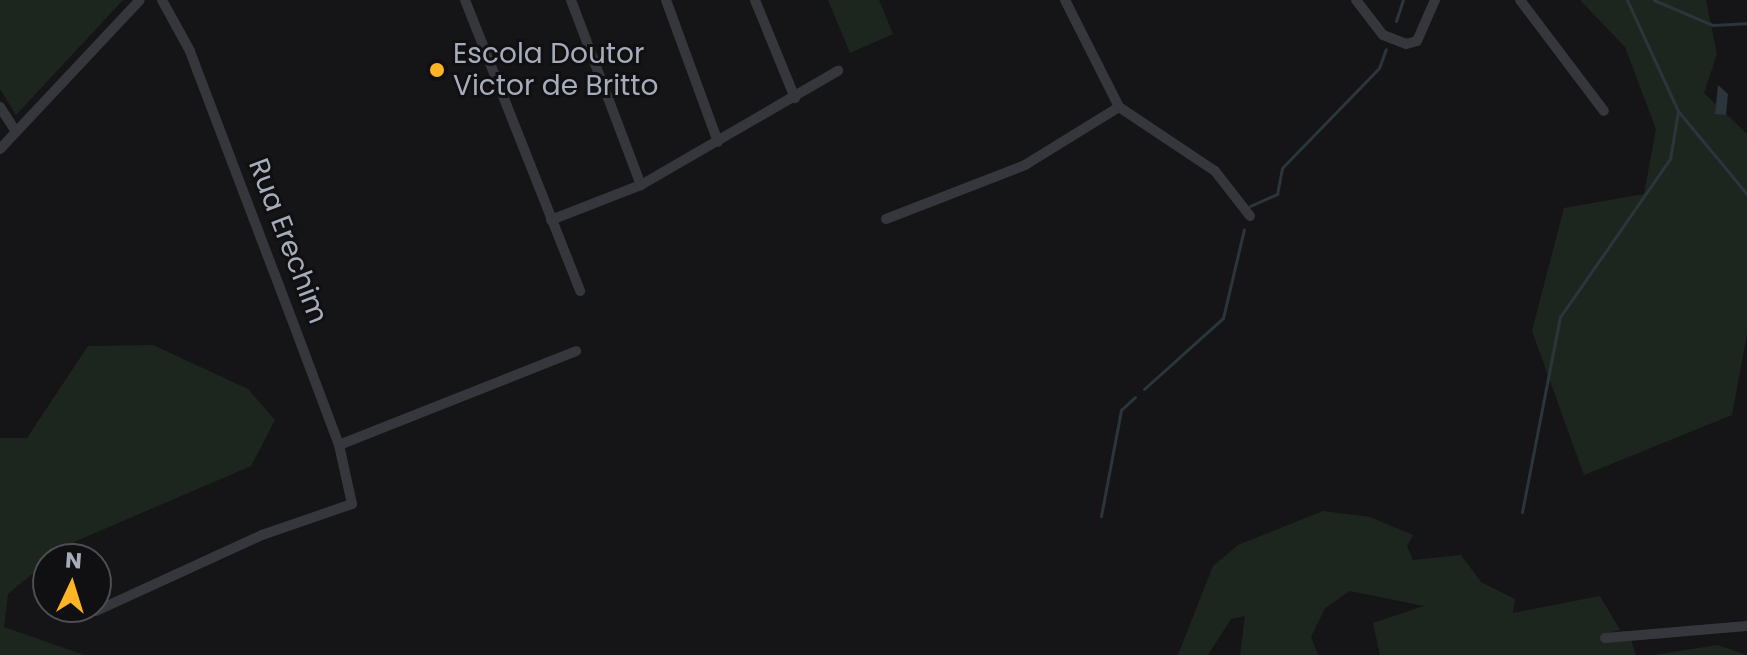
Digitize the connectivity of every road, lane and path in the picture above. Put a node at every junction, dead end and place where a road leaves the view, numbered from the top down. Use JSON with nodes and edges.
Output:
{"nodes":[{"id":1,"x":140,"y":0,"type":"edge"},
{"id":2,"x":162,"y":0,"type":"edge"},
{"id":3,"x":465,"y":0,"type":"edge"},
{"id":4,"x":571,"y":0,"type":"edge"},
{"id":5,"x":666,"y":0,"type":"edge"},
{"id":6,"x":755,"y":0,"type":"edge"},
{"id":7,"x":1065,"y":0,"type":"edge"},
{"id":8,"x":1356,"y":0,"type":"edge"},
{"id":9,"x":1435,"y":0,"type":"edge"},
{"id":10,"x":1520,"y":0,"type":"edge"},
{"id":11,"x":838,"y":71,"type":"dead end"},
{"id":12,"x":795,"y":98,"type":"junction"},
{"id":13,"x":0,"y":107,"type":"edge"},
{"id":14,"x":1119,"y":107,"type":"junction"},
{"id":15,"x":1604,"y":111,"type":"dead end"},
{"id":16,"x":15,"y":130,"type":"junction"},
{"id":17,"x":718,"y":142,"type":"junction"},
{"id":18,"x":0,"y":149,"type":"edge"},
{"id":19,"x":641,"y":185,"type":"junction"},
{"id":20,"x":1250,"y":216,"type":"dead end"},
{"id":21,"x":886,"y":219,"type":"dead end"},
{"id":22,"x":551,"y":220,"type":"junction"},
{"id":23,"x":580,"y":291,"type":"dead end"},
{"id":24,"x":576,"y":351,"type":"dead end"},
{"id":25,"x":339,"y":445,"type":"junction"},
{"id":26,"x":112,"y":604,"type":"edge"},
{"id":27,"x":1747,"y":626,"type":"edge"},
{"id":28,"x":1605,"y":638,"type":"dead end"}],
"edges":[{"from":1,"to":16,"type":"street"},
{"from":2,"to":25,"type":"street","name":"Rua Erechim"},
{"from":3,"to":22,"type":"street"},
{"from":4,"to":19,"type":"street"},
{"from":5,"to":17,"type":"street"},
{"from":6,"to":12,"type":"street"},
{"from":7,"to":14,"type":"street"},
{"from":8,"to":9,"type":"street"},
{"from":10,"to":15,"type":"street"},
{"from":11,"to":12,"type":"street"},
{"from":12,"to":17,"type":"street"},
{"from":13,"to":16,"type":"street"},
{"from":14,"to":20,"type":"street"},
{"from":14,"to":21,"type":"street"},
{"from":16,"to":18,"type":"street"},
{"from":17,"to":19,"type":"street"},
{"from":19,"to":22,"type":"street"},
{"from":22,"to":23,"type":"street"},
{"from":24,"to":25,"type":"street"},
{"from":25,"to":26,"type":"street","name":"Rua Erechim"},
{"from":27,"to":28,"type":"street"}]}
